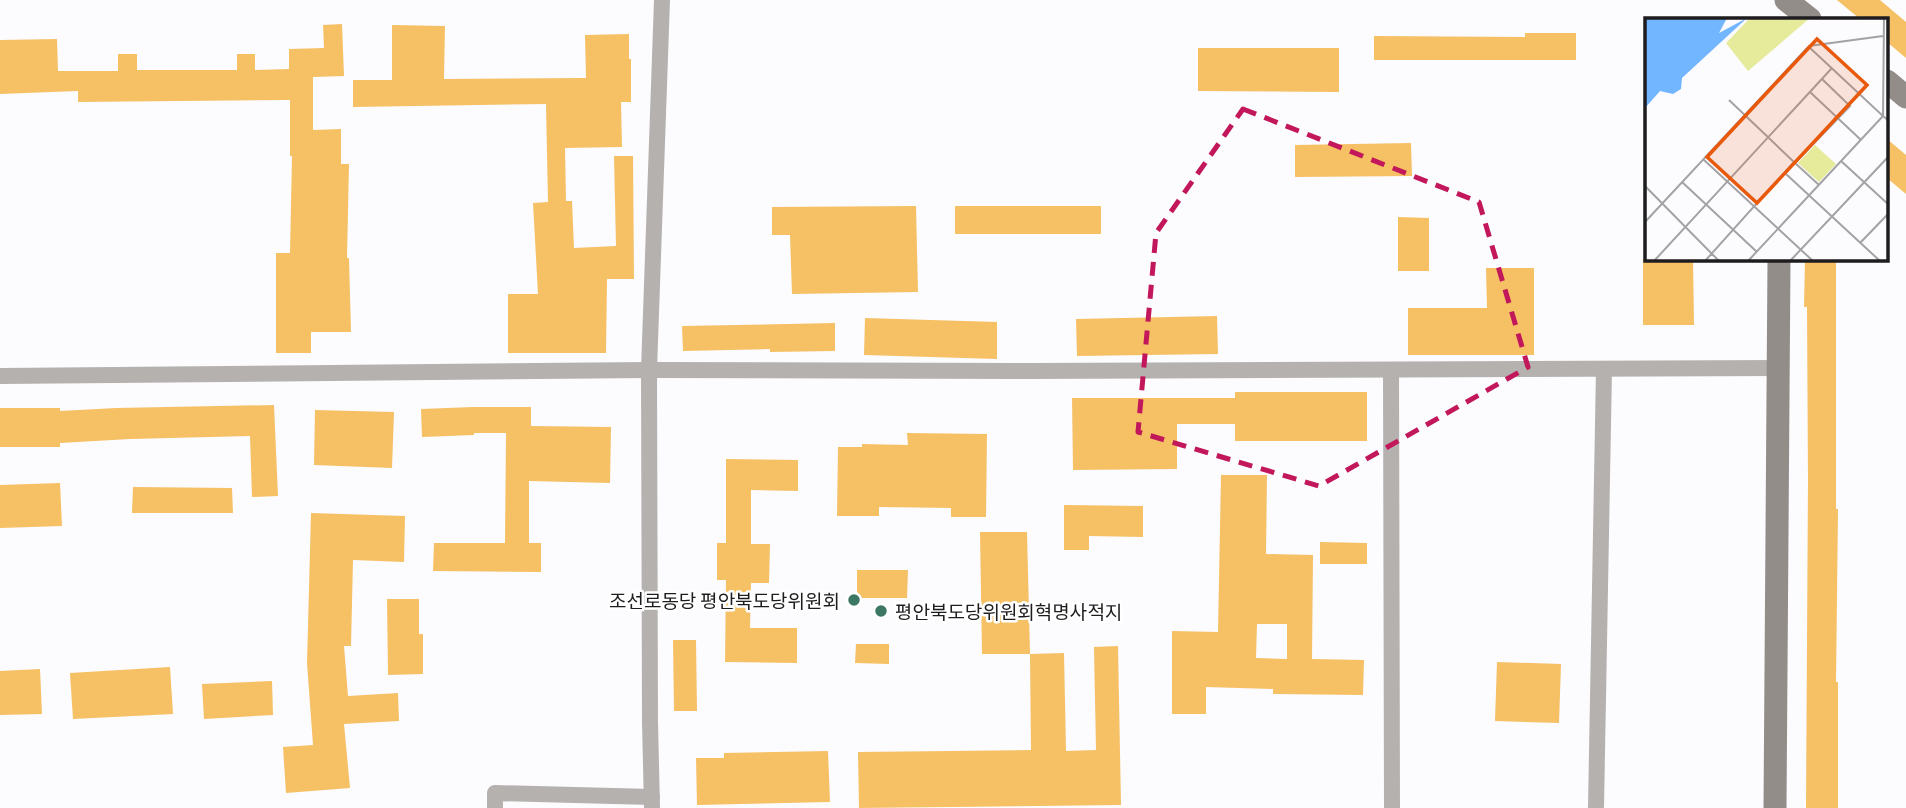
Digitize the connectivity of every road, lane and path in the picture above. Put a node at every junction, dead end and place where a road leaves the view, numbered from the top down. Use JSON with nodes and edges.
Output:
{"nodes":[{"id":1,"x":662,"y":0,"type":"edge"},
{"id":2,"x":1778,"y":0,"type":"edge"},
{"id":3,"x":1786,"y":0,"type":"edge"},
{"id":4,"x":1778,"y":18,"type":"edge"},
{"id":5,"x":1809,"y":18,"type":"edge"},
{"id":6,"x":1888,"y":82,"type":"edge"},
{"id":7,"x":1906,"y":97,"type":"edge"},
{"id":8,"x":1779,"y":261,"type":"edge"},
{"id":9,"x":1779,"y":368,"type":"junction"},
{"id":10,"x":1604,"y":369,"type":"junction"},
{"id":11,"x":649,"y":370,"type":"junction"},
{"id":12,"x":1391,"y":370,"type":"junction"},
{"id":13,"x":0,"y":376,"type":"edge"},
{"id":14,"x":652,"y":802,"type":"edge"},
{"id":15,"x":495,"y":808,"type":"edge"},
{"id":16,"x":1392,"y":808,"type":"edge"},
{"id":17,"x":1596,"y":808,"type":"edge"},
{"id":18,"x":1775,"y":808,"type":"edge"}],
"edges":[{"from":1,"to":11,"type":"street"},
{"from":2,"to":4,"type":"street"},
{"from":3,"to":5,"type":"street"},
{"from":6,"to":7,"type":"street"},
{"from":8,"to":9,"type":"street"},
{"from":9,"to":10,"type":"street"},
{"from":9,"to":18,"type":"street"},
{"from":10,"to":12,"type":"street"},
{"from":10,"to":17,"type":"street"},
{"from":11,"to":12,"type":"street"},
{"from":11,"to":13,"type":"street"},
{"from":11,"to":14,"type":"street"},
{"from":12,"to":16,"type":"street"},
{"from":14,"to":15,"type":"street"}]}
